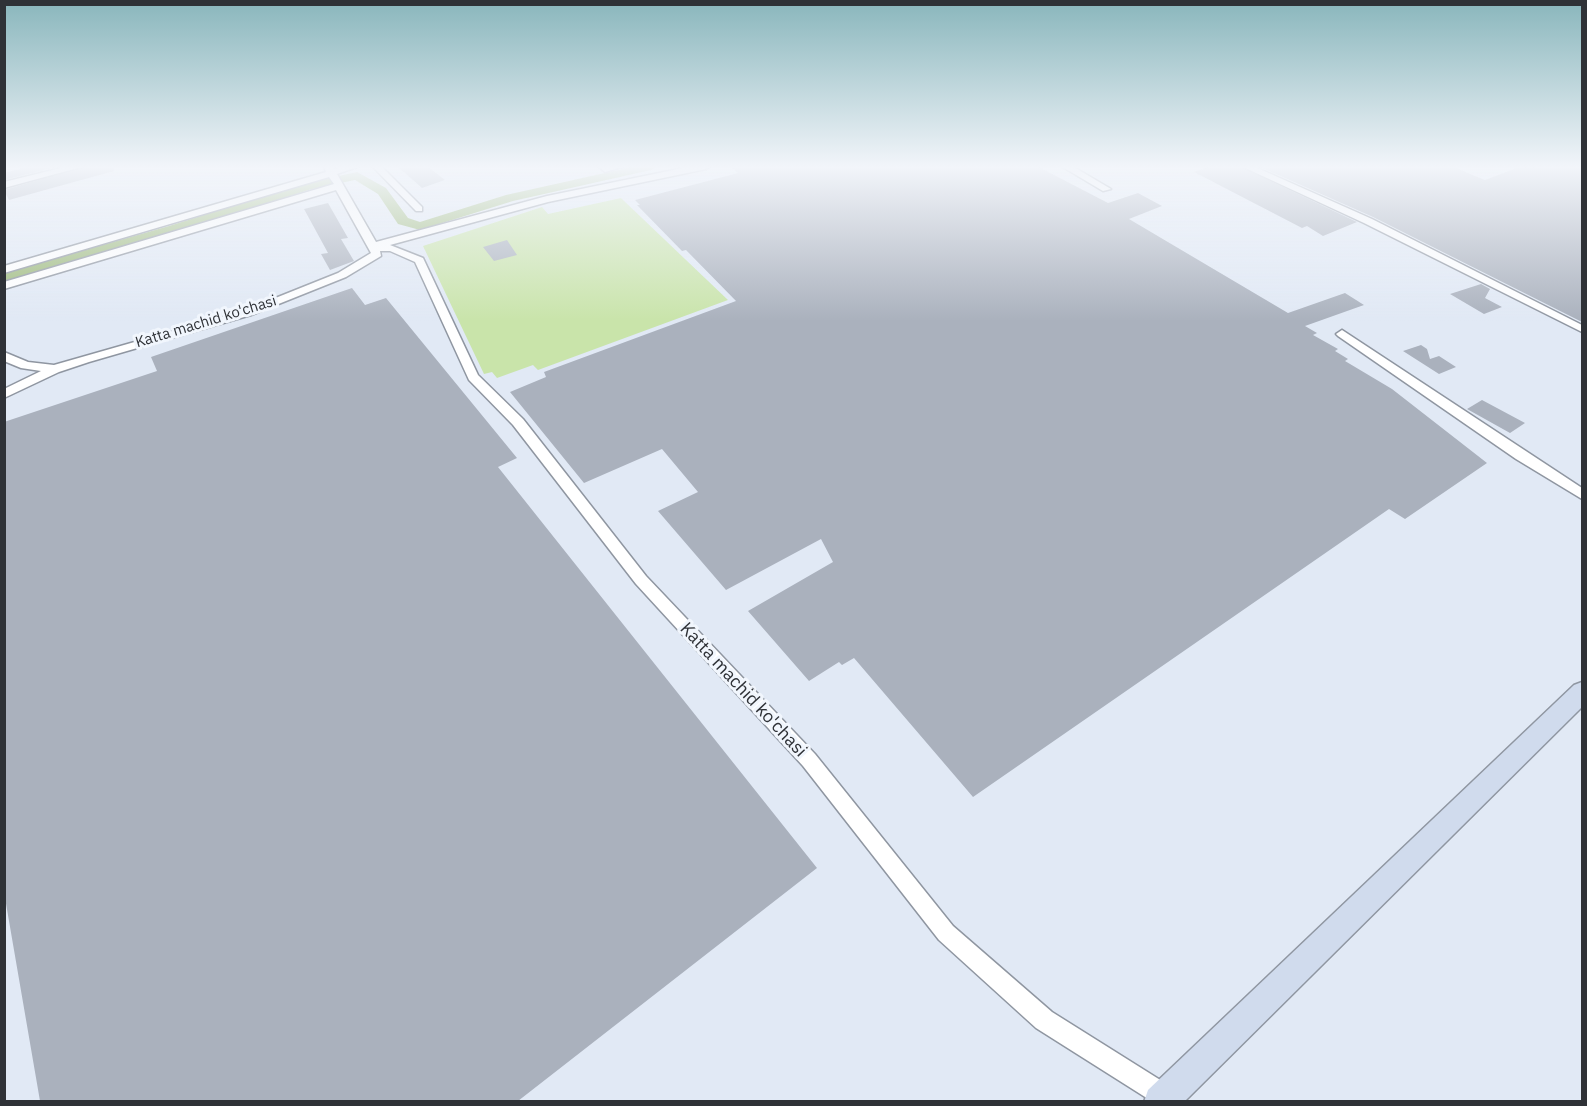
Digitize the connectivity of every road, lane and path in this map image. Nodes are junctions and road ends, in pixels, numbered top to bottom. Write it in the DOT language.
graph roads {
  1 [pos="173,218"];
  2 [pos="232,218"];
  3 [pos="356,218"];
  4 [pos="478,218"];
  5 [pos="1358,218"];
  6 [pos="372,246"];
  7 [pos="4,270"];
  8 [pos="4,286"];
  9 [pos="1582,329"];
  10 [pos="1342,334"];
  11 [pos="4,356"];
  12 [pos="56,369"];
  13 [pos="4,394"];
  14 [pos="1582,494"];
  15 [pos="1582,692"];
  16 [pos="1162,1099"];
  1 -- 7 [label="street"];
  2 -- 8 [label="street"];
  3 -- 6 [label="street"];
  4 -- 6 [label="street"];
  5 -- 9 [label="street"];
  6 -- 12 [label="street, Katta machid ko'chasi"];
  6 -- 16 [label="street, Katta machid ko'chasi"];
  10 -- 14 [label="street"];
  11 -- 12 [label="street, Katta machid ko'chasi"];
  12 -- 13 [label="street, Katta machid ko'chasi"];
  15 -- 16 [label="street"];
}
